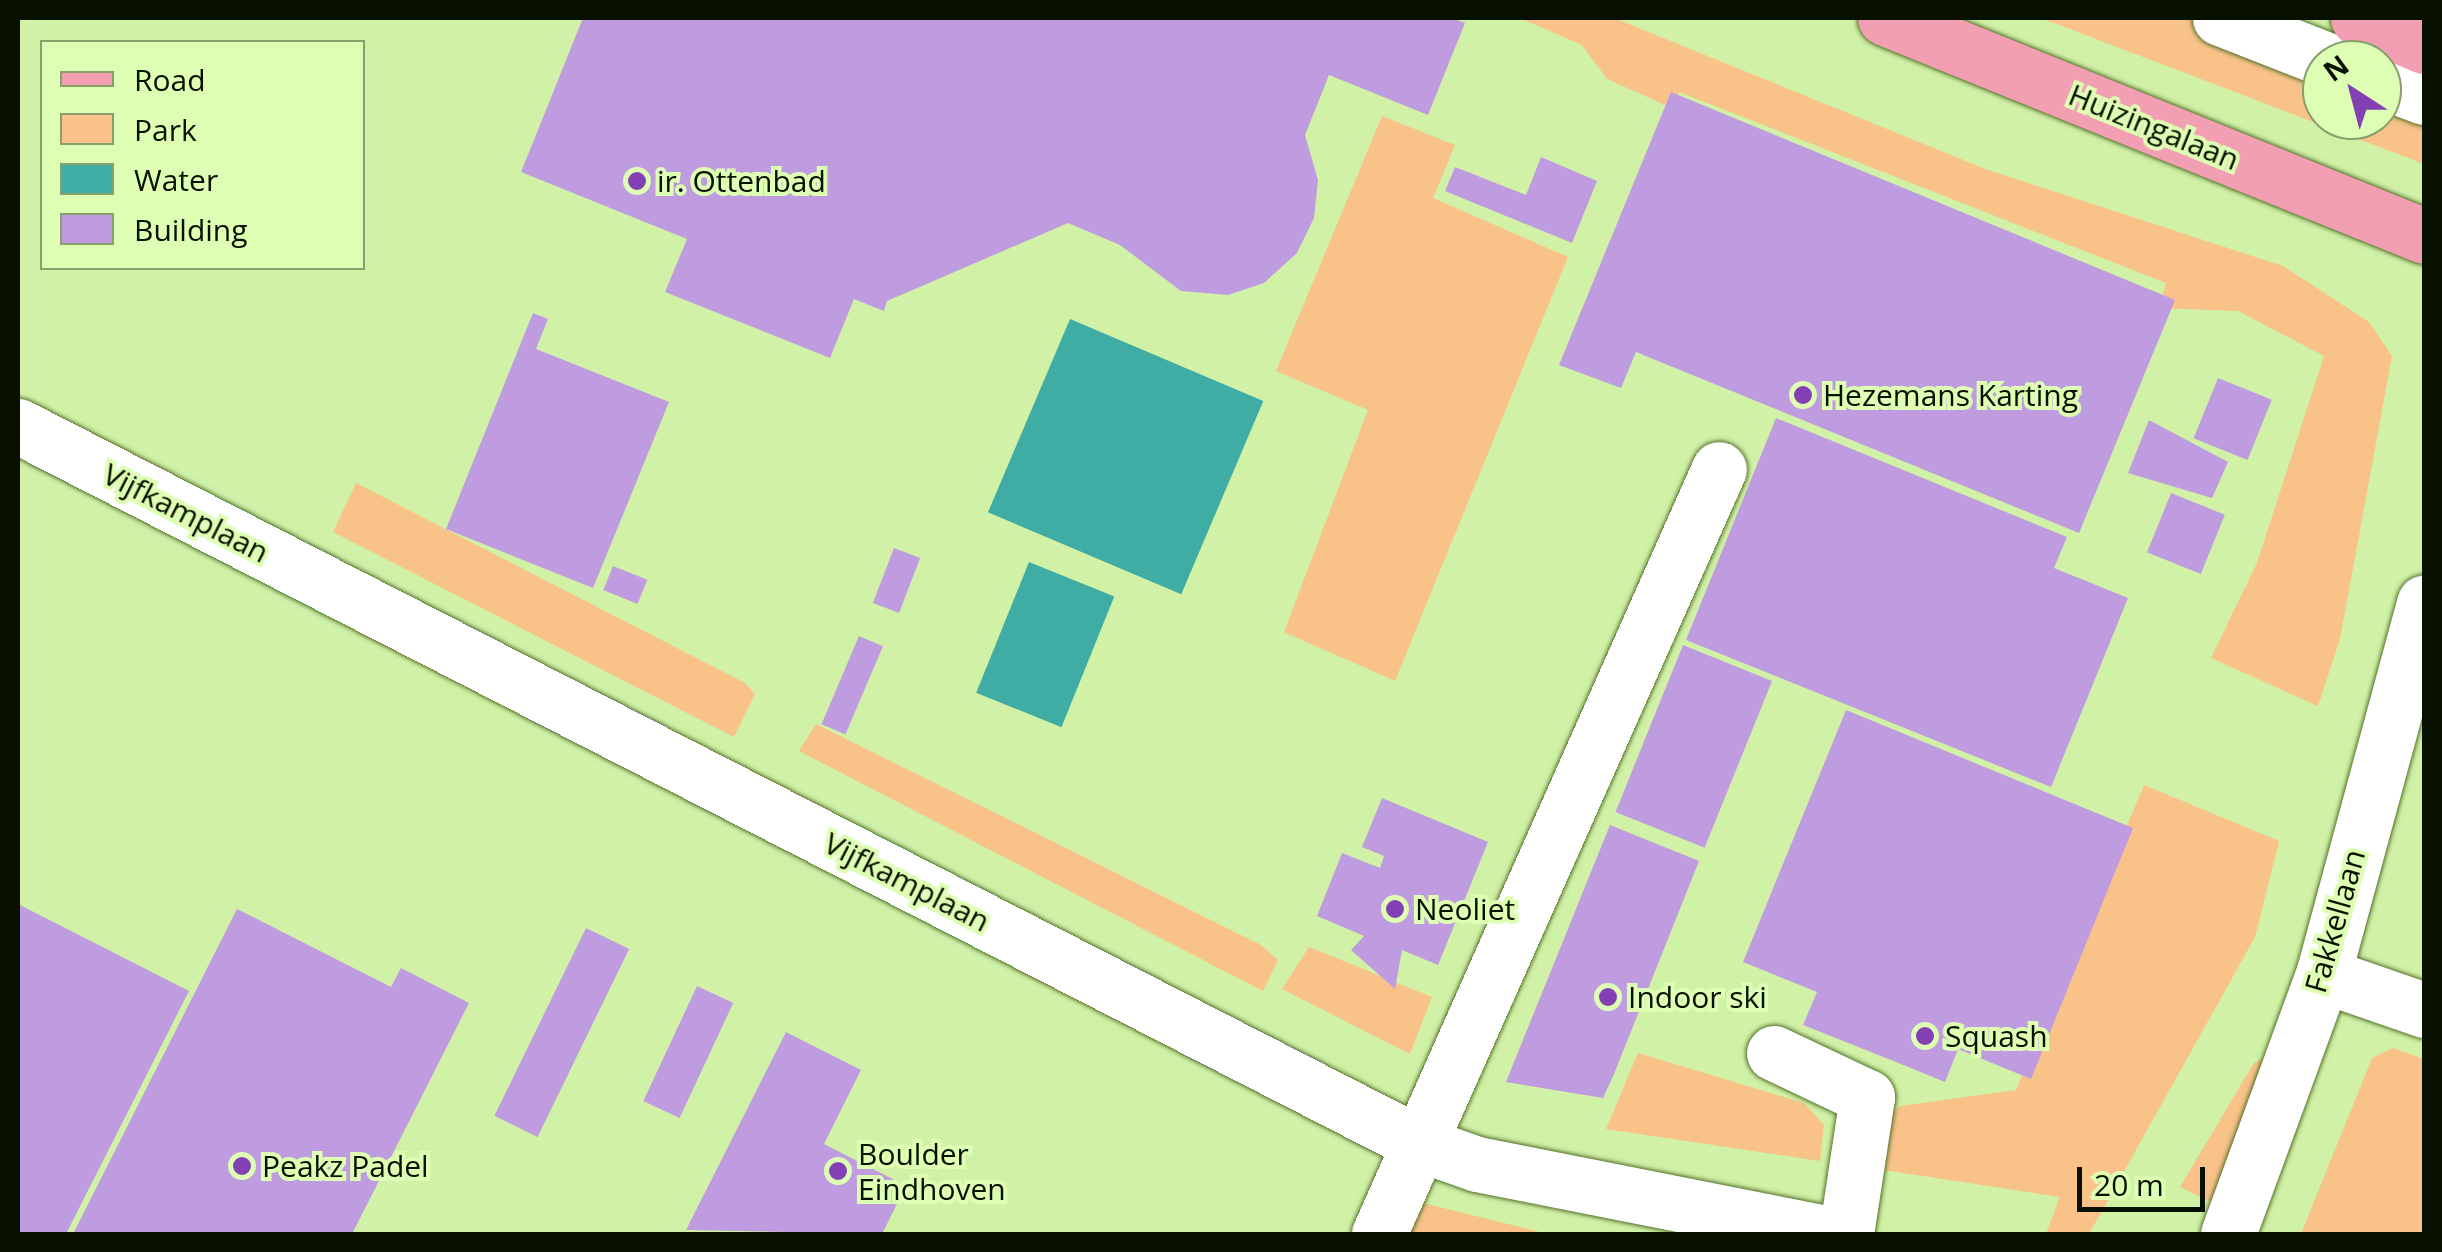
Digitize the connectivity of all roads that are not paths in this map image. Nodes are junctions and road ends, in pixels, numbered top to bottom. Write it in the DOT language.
graph roads {
  1 [pos="1884,18"];
  2 [pos="2220,18"];
  3 [pos="2358,18"];
  4 [pos="2424,46"];
  5 [pos="2302,50"];
  6 [pos="2424,236"];
  7 [pos="18,426"];
  8 [pos="1719,469"];
  9 [pos="2424,602"];
  10 [pos="2323,974"];
  11 [pos="2424,1010"];
  12 [pos="1774,1053"];
  13 [pos="1420,1144"];
  14 [pos="1379,1234"];
  15 [pos="1832,1234"];
  16 [pos="1846,1234"];
  17 [pos="2228,1234"];
  1 -- 6 [label="main road, Huizingalaan"];
  2 -- 5 [label="street"];
  3 -- 4 [label="main road"];
  7 -- 13 [label="street, Vijfkamplaan"];
  8 -- 13 [label="street"];
  9 -- 10 [label="street, Fakkellaan"];
  10 -- 11 [label="street"];
  10 -- 17 [label="street, Fakkellaan"];
  12 -- 16 [label="street"];
  13 -- 14 [label="street"];
  13 -- 15 [label="street, Vijfkamplaan"];
}
